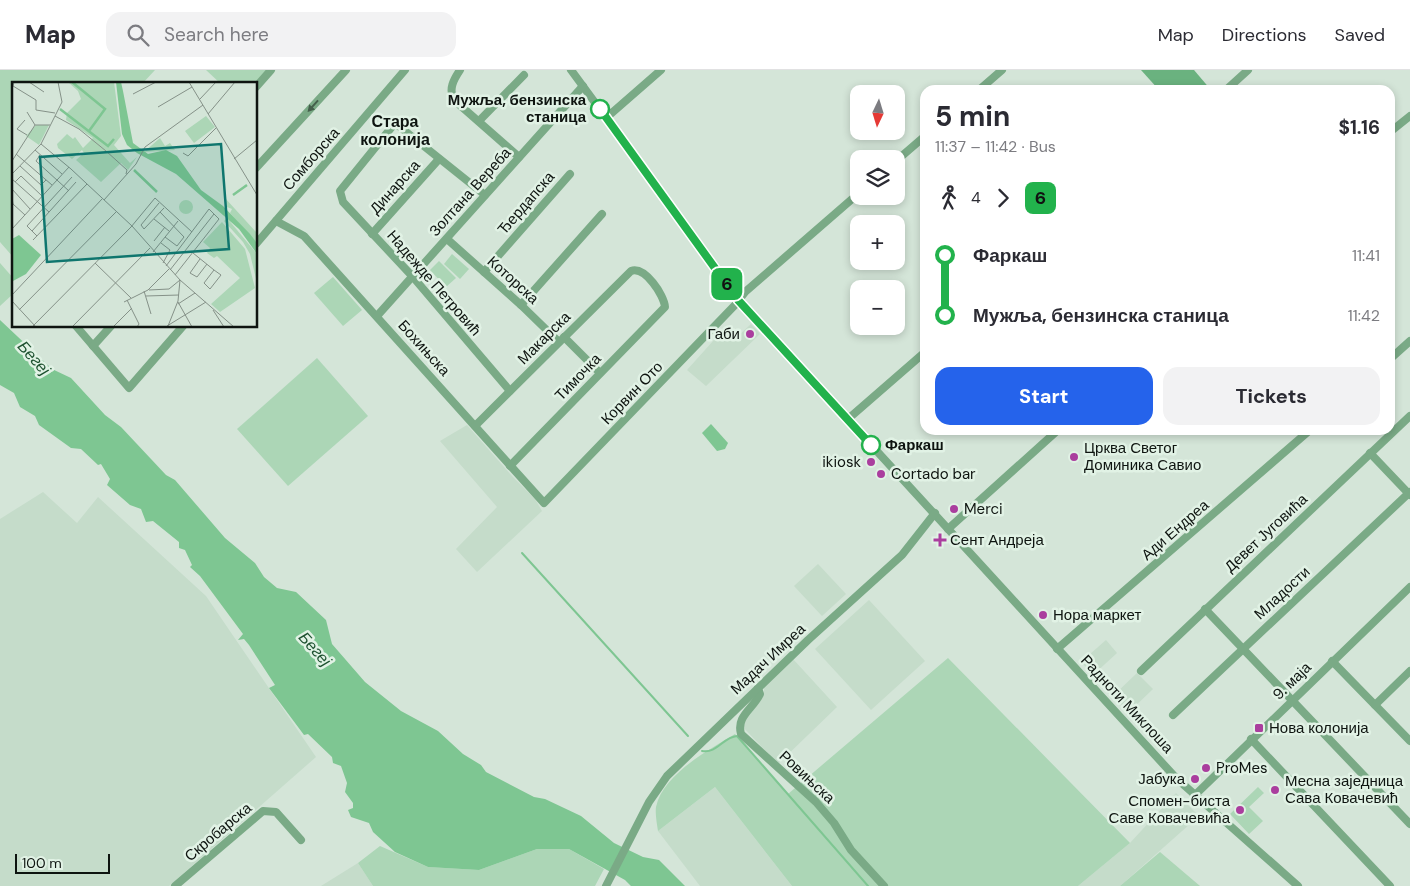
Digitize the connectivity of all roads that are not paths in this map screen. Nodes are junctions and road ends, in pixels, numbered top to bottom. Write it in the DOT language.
graph roads {
  1 [pos="271,70"];
  2 [pos="346,70"];
  3 [pos="405,70"];
  4 [pos="460,70"];
  5 [pos="572,70"];
  6 [pos="661,70"];
  7 [pos="1002,70"];
  8 [pos="1248,70"];
  9 [pos="524,75"];
  10 [pos="258,85"];
  11 [pos="985,85"];
  12 [pos="1232,85"];
  13 [pos="583,86"];
  14 [pos="1410,116"];
  15 [pos="606,118"];
  16 [pos="479,121"];
  17 [pos="1395,128"];
  18 [pos="920,140"];
  19 [pos="905,153"];
  20 [pos="519,157"];
  21 [pos="439,159"];
  22 [pos="258,166"];
  23 [pos="570,174"];
  24 [pos="485,195"];
  25 [pos="850,202"];
  26 [pos="602,214"];
  27 [pos="276,221"];
  28 [pos="372,234"];
  29 [pos="447,239"];
  30 [pos="258,242"];
  31 [pos="634,270"];
  32 [pos="484,272"];
  33 [pos="413,277"];
  34 [pos="738,300"];
  35 [pos="521,305"];
  36 [pos="377,316"];
  37 [pos="78,328"];
  38 [pos="110,328"];
  39 [pos="181,328"];
  40 [pos="562,340"];
  41 [pos="1410,341"];
  42 [pos="93,346"];
  43 [pos="1395,354"];
  44 [pos="920,356"];
  45 [pos="600,373"];
  46 [pos="510,391"];
  47 [pos="1410,416"];
  48 [pos="848,420"];
  49 [pos="475,426"];
  50 [pos="1395,430"];
  51 [pos="1052,435"];
  52 [pos="1304,435"];
  53 [pos="1389,435"];
  54 [pos="1370,453"];
  55 [pos="510,466"];
  56 [pos="1409,493"];
  57 [pos="544,503"];
  58 [pos="935,513"];
  59 [pos="948,528"];
  60 [pos="1410,587"];
  61 [pos="1205,609"];
  62 [pos="1057,649"];
  63 [pos="1243,649"];
  64 [pos="1332,661"];
  65 [pos="1141,671"];
  66 [pos="1410,671"];
  67 [pos="758,688"];
  68 [pos="1292,700"];
  69 [pos="1375,705"];
  70 [pos="1173,715"];
  71 [pos="1251,739"];
  72 [pos="1410,741"];
  73 [pos="1194,796"];
  74 [pos="1410,824"];
  75 [pos="301,840"];
  76 [pos="607,884"];
  77 [pos="175,886"];
  78 [pos="884,886"];
  79 [pos="1298,886"];
  80 [pos="1390,886"];
  1 -- 10 [label="street"];
  2 -- 22 [label="street, one-way"];
  3 -- 27 [label="street, Сомборска"];
  4 -- 16 [label="street"];
  5 -- 13 [label="street, Радноти Миклоша"];
  6 -- 15 [label="street"];
  7 -- 11 [label="street"];
  8 -- 12 [label="street"];
  9 -- 16 [label="street"];
  13 -- 15 [label="street, Радноти Миклоша"];
  13 -- 20 [label="street, Золтана Вереба"];
  14 -- 17 [label="street"];
  15 -- 34 [label="street, Радноти Миклоша"];
  16 -- 20 [label="street"];
  18 -- 19 [label="street"];
  20 -- 24 [label="street, Золтана Вереба"];
  21 -- 24 [label="street"];
  21 -- 28 [label="street, Динарска"];
  21 -- 28 [label="street, Надежде Петровић"];
  23 -- 32 [label="street, Ђердапска"];
  24 -- 29 [label="street, Золтана Вереба"];
  25 -- 34 [label="street, Корвин Ото"];
  26 -- 35 [label="street"];
  27 -- 30 [label="street, Сомборска"];
  27 -- 36 [label="street, Бохињска"];
  28 -- 33 [label="street, Надежде Петровић"];
  29 -- 32 [label="street, Которска"];
  29 -- 33 [label="street, Золтана Вереба"];
  31 -- 40 [label="street, Макарска"];
  31 -- 45 [label="street, Тимочка"];
  32 -- 35 [label="street, Которска"];
  33 -- 36 [label="street, Золтана Вереба"];
  33 -- 46 [label="street, Надежде Петровић"];
  34 -- 48 [label="street, Радноти Миклоша"];
  34 -- 57 [label="street, Корвин Ото"];
  35 -- 40 [label="street, Которска"];
  36 -- 49 [label="street, Бохињска"];
  37 -- 42 [label="street"];
  38 -- 42 [label="street"];
  39 -- 42 [label="street"];
  40 -- 45 [label="street, Которска"];
  40 -- 46 [label="street, Макарска"];
  41 -- 43 [label="street"];
  44 -- 48 [label="street"];
  45 -- 55 [label="street, Тимочка"];
  46 -- 49 [label="street, Макарска"];
  47 -- 50 [label="street, Девет Југовића"];
  48 -- 58 [label="street, Радноти Миклоша"];
  49 -- 55 [label="street, Бохињска"];
  51 -- 59 [label="street"];
  52 -- 62 [label="street, Ади Ендреа"];
  53 -- 54 [label="street, Девет Југовића"];
  54 -- 56 [label="street"];
  54 -- 61 [label="street, Девет Југовића"];
  55 -- 57 [label="street, Бохињска"];
  56 -- 63 [label="street, Младости"];
  58 -- 59 [label="street, Радноти Миклоша"];
  58 -- 67 [label="street, Мадач Имреа"];
  59 -- 62 [label="street, Радноти Миклоша"];
  60 -- 64 [label="street, 9. маја"];
  61 -- 63 [label="street"];
  61 -- 65 [label="street, Девет Југовића"];
  62 -- 73 [label="street, Радноти Миклоша"];
  63 -- 68 [label="street"];
  63 -- 70 [label="street, Младости"];
  64 -- 68 [label="street, 9. маја"];
  64 -- 69 [label="street"];
  66 -- 69 [label="street"];
  67 -- 76 [label="street, Мадач Имреа"];
  67 -- 78 [label="street, Ровињска"];
  68 -- 71 [label="street, 9. маја"];
  68 -- 74 [label="street"];
  69 -- 72 [label="street"];
  71 -- 73 [label="street, 9. маја"];
  71 -- 80 [label="street"];
  73 -- 79 [label="street, Радноти Миклоша"];
  75 -- 77 [label="street, Скробарска"];
}
